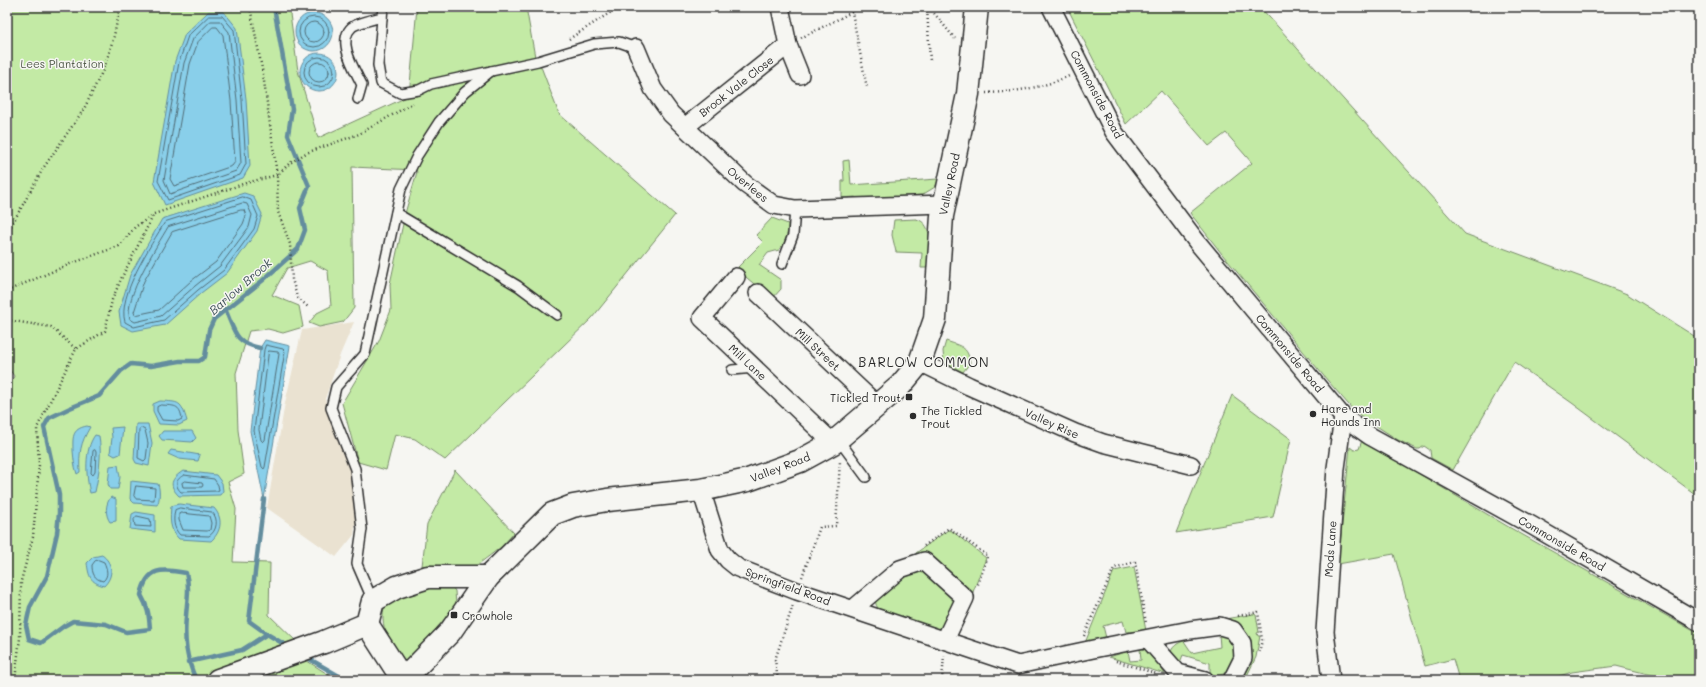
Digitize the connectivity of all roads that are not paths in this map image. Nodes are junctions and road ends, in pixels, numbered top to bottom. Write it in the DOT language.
graph roads {
  1 [pos="383,7"];
  2 [pos="780,7"];
  3 [pos="977,7"];
  4 [pos="1050,7"];
  5 [pos="382,17"];
  6 [pos="788,45"];
  7 [pos="636,48"];
  8 [pos="491,71"];
  9 [pos="800,75"];
  10 [pos="358,100"];
  11 [pos="685,127"];
  12 [pos="944,204"];
  13 [pos="795,209"];
  14 [pos="396,213"];
  15 [pos="782,264"];
  16 [pos="736,277"];
  17 [pos="758,293"];
  18 [pos="557,315"];
  19 [pos="920,362"];
  20 [pos="755,368"];
  21 [pos="732,370"];
  22 [pos="878,406"];
  23 [pos="1343,417"];
  24 [pos="836,441"];
  25 [pos="1191,465"];
  26 [pos="866,477"];
  27 [pos="702,490"];
  28 [pos="488,577"];
  29 [pos="374,601"];
  30 [pos="853,609"];
  31 [pos="1699,622"];
  32 [pos="367,624"];
  33 [pos="1148,638"];
  34 [pos="945,640"];
  35 [pos="218,680"];
  36 [pos="403,680"];
  37 [pos="1205,680"];
  38 [pos="1232,680"];
  39 [pos="1331,680"];
  1 -- 5 [label="lane"];
  2 -- 6 [label="street"];
  3 -- 12 [label="main road, Valley Road"];
  4 -- 23 [label="street, Commonside Road"];
  5 -- 8 [label="lane"];
  5 -- 10 [label="lane"];
  6 -- 9 [label="street"];
  6 -- 11 [label="street, Brook Vale Close"];
  7 -- 8 [label="lane"];
  7 -- 11 [label="street, Overlees"];
  8 -- 14 [label="lane"];
  11 -- 13 [label="street, Overlees"];
  12 -- 13 [label="street, Overlees"];
  12 -- 19 [label="main road, Valley Road"];
  13 -- 15 [label="lane"];
  14 -- 18 [label="lane"];
  14 -- 29 [label="lane"];
  16 -- 20 [label="street, Mill Lane"];
  17 -- 22 [label="street, Mill Street"];
  19 -- 22 [label="main road, Valley Road"];
  19 -- 25 [label="street, Valley Rise"];
  20 -- 21 [label="lane"];
  20 -- 24 [label="street, Mill Lane"];
  22 -- 24 [label="main road, Valley Road"];
  23 -- 31 [label="street, Commonside Road"];
  23 -- 39 [label="street, Mods Lane"];
  24 -- 26 [label="lane"];
  24 -- 27 [label="main road, Valley Road"];
  27 -- 28 [label="main road, Valley Road"];
  27 -- 30 [label="street, Springfield Road"];
  28 -- 29 [label="main road"];
  28 -- 36 [label="main road, Valley Road"];
  29 -- 32 [label="main road"];
  30 -- 34 [label="street, Springfield Road"];
  30 -- 34 [label="street"];
  32 -- 35 [label="main road"];
  32 -- 36 [label="main road"];
  33 -- 34 [label="street, Springfield Road"];
  33 -- 37 [label="street"];
  33 -- 38 [label="street, Springfield Road"];
}
